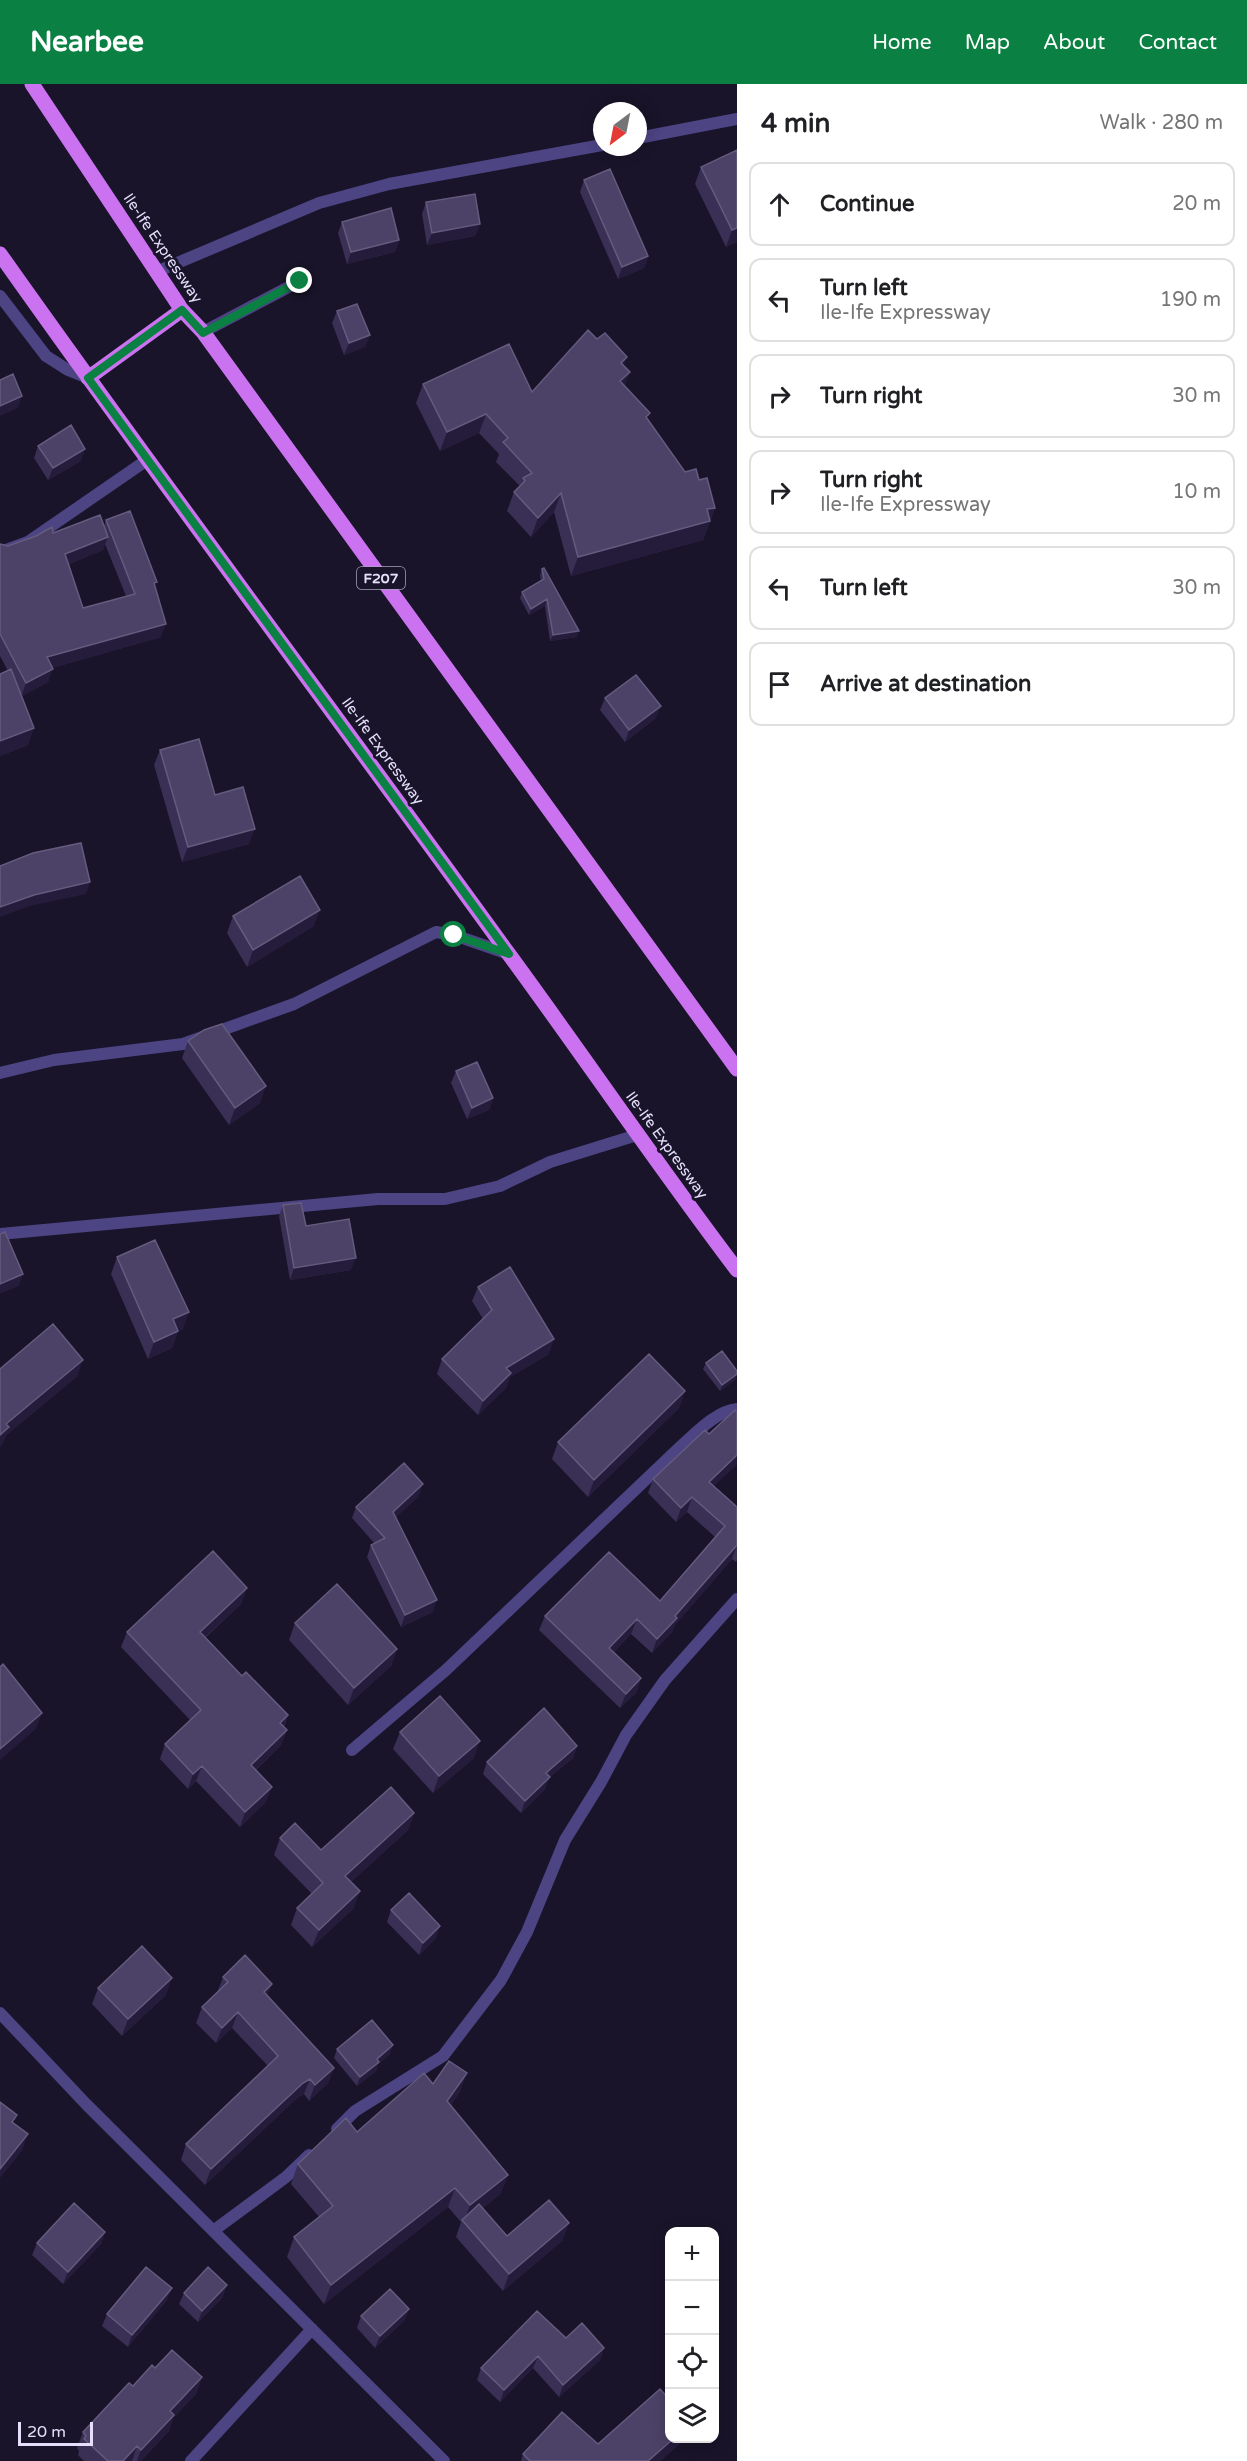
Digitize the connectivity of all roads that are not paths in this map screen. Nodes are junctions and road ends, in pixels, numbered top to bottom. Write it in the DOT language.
graph roads {
  1 [pos="32,84"];
  2 [pos="737,119"];
  3 [pos="647,136"];
  4 [pos="593,147"];
  5 [pos="0,254"];
  6 [pos="156,272"];
  7 [pos="300,281"];
  8 [pos="0,296"];
  9 [pos="182,310"];
  10 [pos="203,333"];
  11 [pos="88,378"];
  12 [pos="147,460"];
  13 [pos="0,552"];
  14 [pos="509,954"];
  15 [pos="737,1069"];
  16 [pos="0,1073"];
  17 [pos="637,1135"];
  18 [pos="0,1234"];
  19 [pos="737,1270"];
  20 [pos="737,1409"];
  21 [pos="737,1599"];
  22 [pos="352,1750"];
  23 [pos="0,2013"];
  24 [pos="213,2231"];
  25 [pos="312,2329"];
  26 [pos="191,2461"];
  27 [pos="444,2461"];
  1 -- 6 [label="main road, Ile-Ife Expressway / F207"];
  2 -- 3 [label="street"];
  4 -- 6 [label="street"];
  5 -- 11 [label="main road, Ile-Ife Expressway"];
  6 -- 9 [label="main road, Ile-Ife Expressway / F207"];
  7 -- 10 [label="street"];
  8 -- 11 [label="street"];
  9 -- 10 [label="main road, Ile-Ife Expressway / F207"];
  9 -- 11 [label="main road"];
  10 -- 15 [label="main road, Ile-Ife Expressway / F207"];
  11 -- 12 [label="main road, Ile-Ife Expressway"];
  12 -- 13 [label="street"];
  12 -- 14 [label="main road, Ile-Ife Expressway"];
  14 -- 16 [label="street"];
  14 -- 17 [label="main road, Ile-Ife Expressway"];
  17 -- 18 [label="street"];
  17 -- 19 [label="main road, Ile-Ife Expressway"];
  20 -- 22 [label="street"];
  21 -- 24 [label="street"];
  23 -- 24 [label="street"];
  24 -- 25 [label="street"];
  25 -- 26 [label="street"];
  25 -- 27 [label="street"];
}
